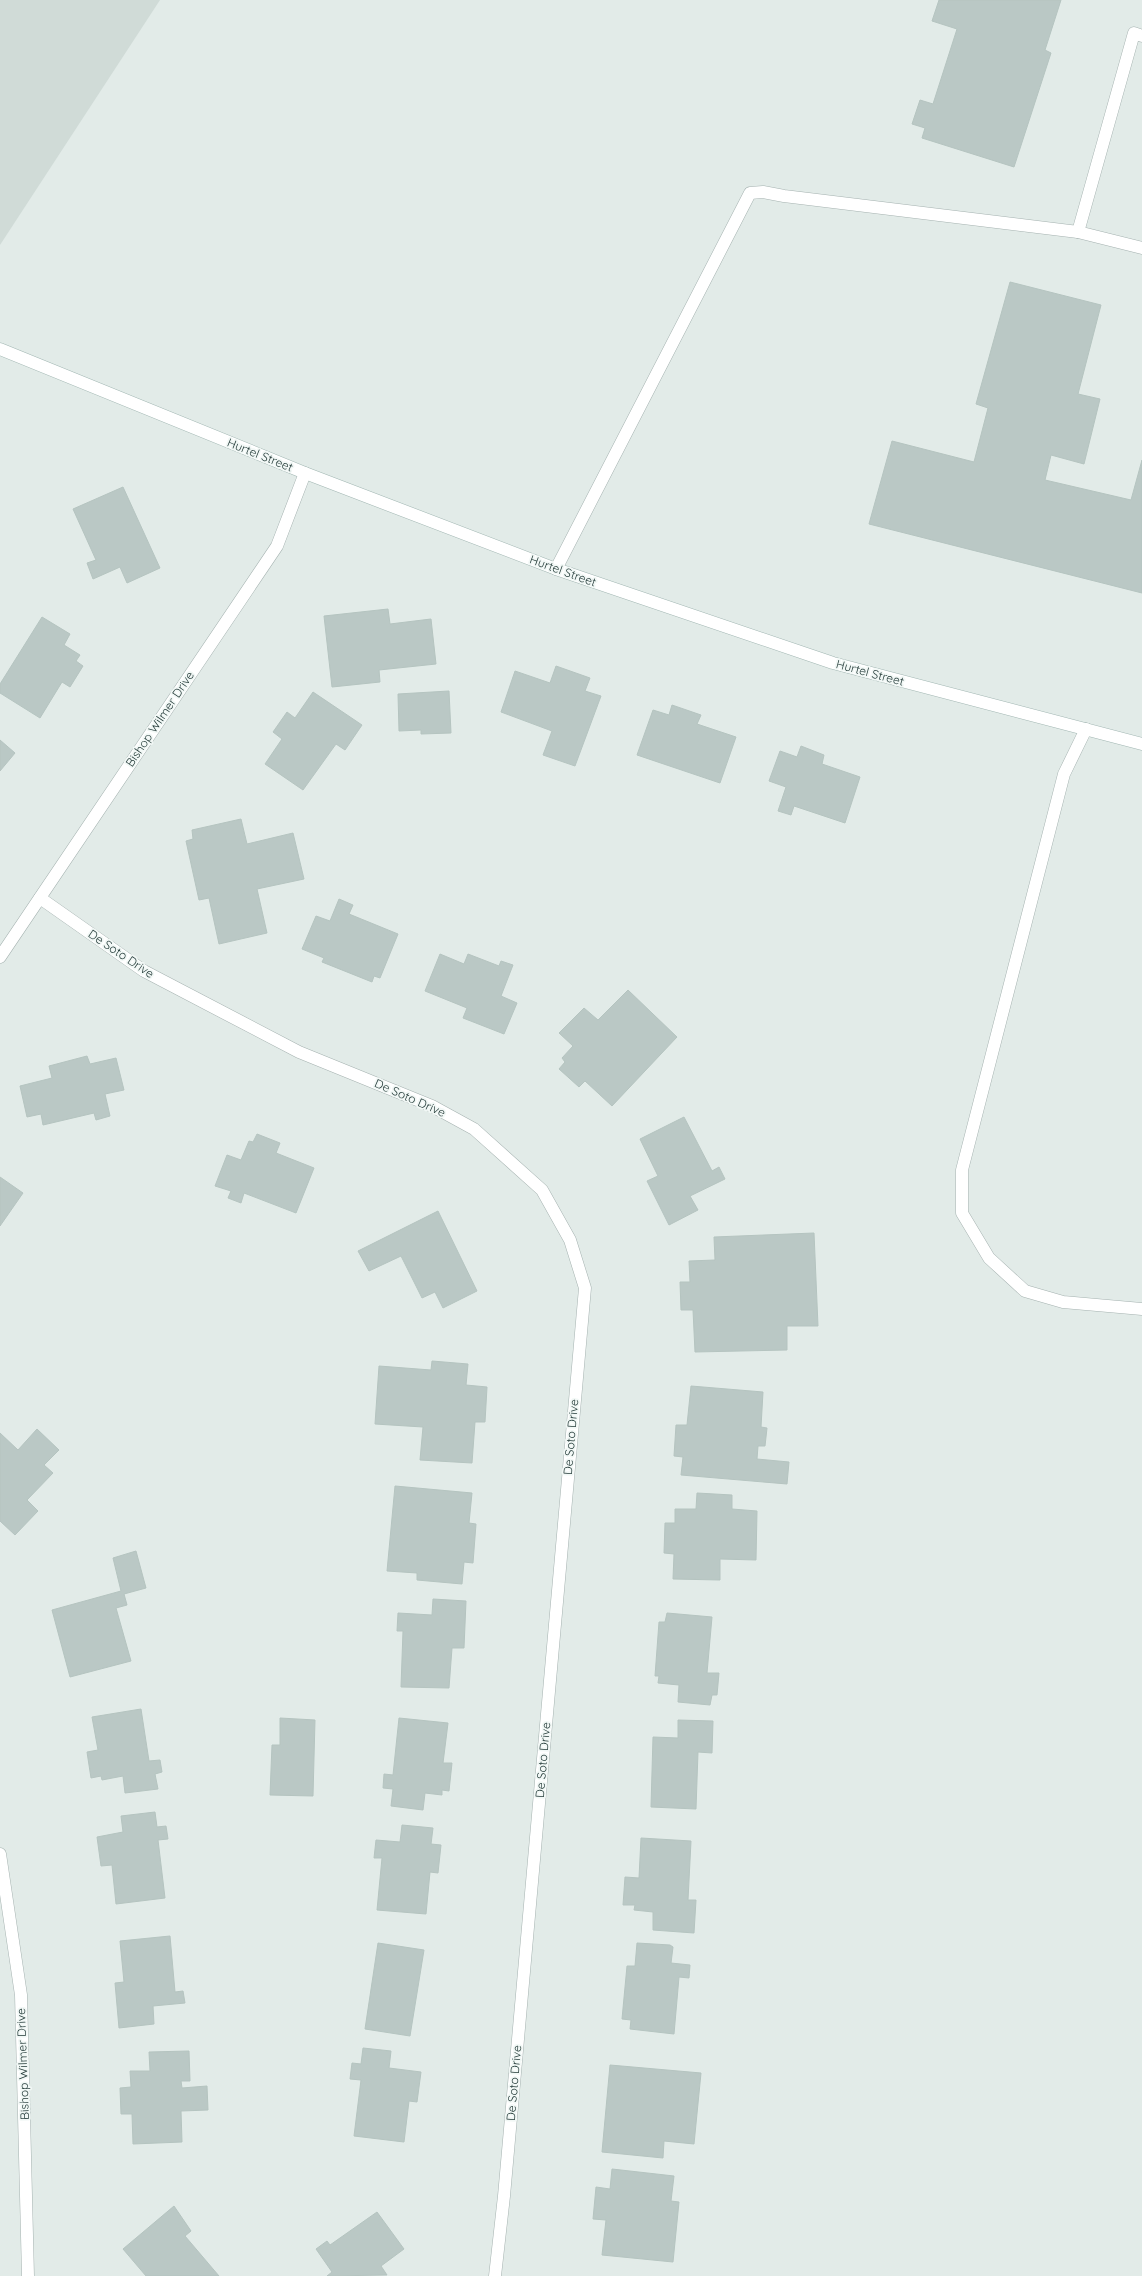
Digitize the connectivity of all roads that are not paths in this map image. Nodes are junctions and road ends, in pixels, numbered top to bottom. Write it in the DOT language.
graph roads {
  1 [pos="1142,36"];
  2 [pos="1078,232"];
  3 [pos="1142,248"];
  4 [pos="0,350"];
  5 [pos="306,473"];
  6 [pos="556,569"];
  7 [pos="1086,729"];
  8 [pos="1142,744"];
  9 [pos="40,898"];
  10 [pos="0,957"];
  11 [pos="1142,1309"];
  12 [pos="0,1854"];
  13 [pos="28,2276"];
  14 [pos="495,2276"];
  1 -- 2 [label="street"];
  2 -- 3 [label="street"];
  2 -- 6 [label="street"];
  4 -- 5 [label="street, Hurtel Street"];
  5 -- 6 [label="street, Hurtel Street"];
  5 -- 9 [label="street, Bishop Wilmer Drive"];
  6 -- 7 [label="street, Hurtel Street"];
  7 -- 8 [label="street, Hurtel Street"];
  7 -- 11 [label="street"];
  9 -- 10 [label="street, Bishop Wilmer Drive"];
  9 -- 14 [label="street, De Soto Drive"];
  12 -- 13 [label="street, Bishop Wilmer Drive"];
}
